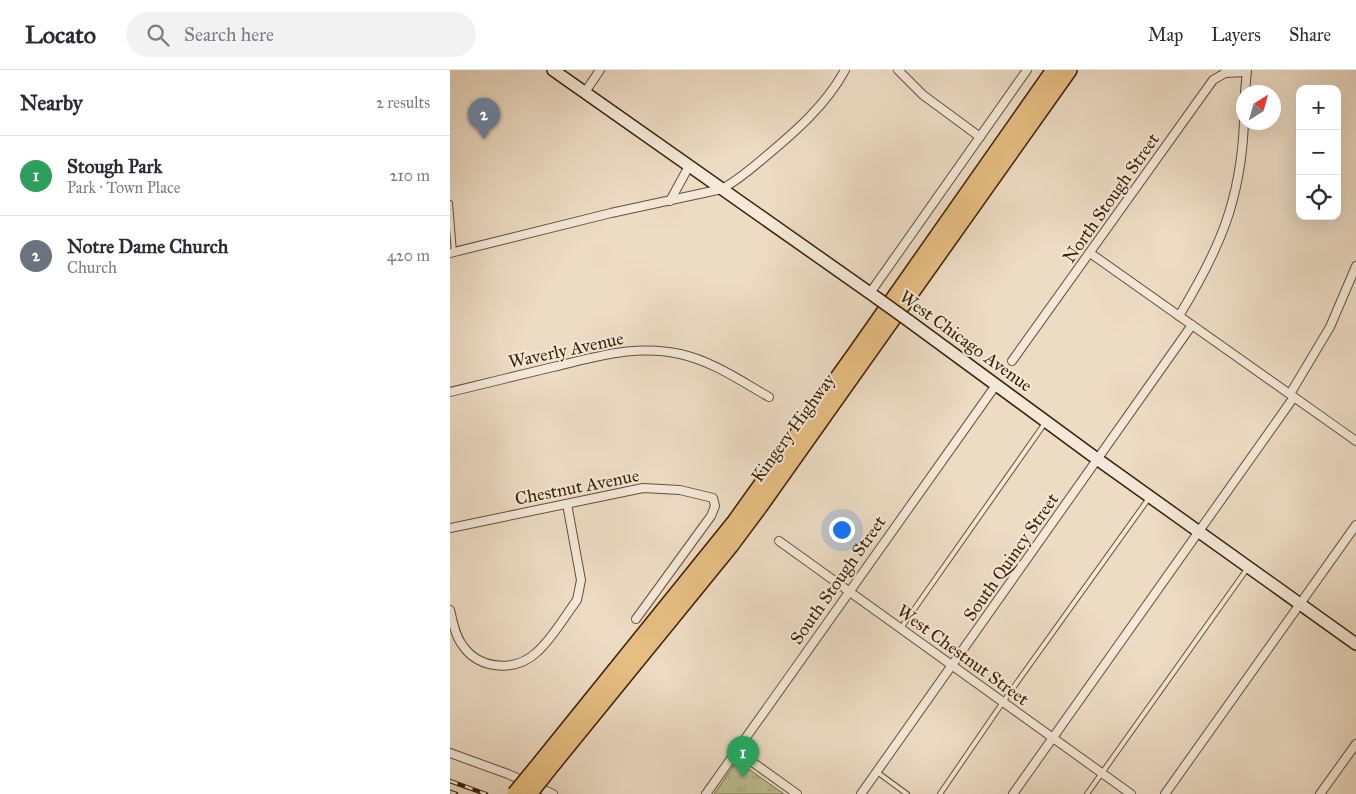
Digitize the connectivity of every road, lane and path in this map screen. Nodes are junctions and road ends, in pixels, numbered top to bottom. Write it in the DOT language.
graph roads {
  1 [pos="554,70"];
  2 [pos="600,70"];
  3 [pos="844,70"];
  4 [pos="898,70"];
  5 [pos="1027,70"];
  6 [pos="1054,70"];
  7 [pos="1069,70"];
  8 [pos="1246,71"];
  9 [pos="1245,85"];
  10 [pos="584,92"];
  11 [pos="1243,130"];
  12 [pos="980,137"];
  13 [pos="689,166"];
  14 [pos="722,189"];
  15 [pos="670,201"];
  16 [pos="450,203"];
  17 [pos="1090,253"];
  18 [pos="451,255"];
  19 [pos="1356,266"];
  20 [pos="874,295"];
  21 [pos="1179,316"];
  22 [pos="1192,325"];
  23 [pos="1012,361"];
  24 [pos="996,384"];
  25 [pos="450,392"];
  26 [pos="1292,396"];
  27 [pos="769,397"];
  28 [pos="1047,421"];
  29 [pos="1356,441"];
  30 [pos="1097,459"];
  31 [pos="1150,497"];
  32 [pos="567,504"];
  33 [pos="1356,525"];
  34 [pos="450,528"];
  35 [pos="1199,532"];
  36 [pos="778,541"];
  37 [pos="1248,567"];
  38 [pos="848,591"];
  39 [pos="1300,604"];
  40 [pos="450,610"];
  41 [pos="636,619"];
  42 [pos="901,629"];
  43 [pos="1356,644"];
  44 [pos="952,666"];
  45 [pos="1003,702"];
  46 [pos="1052,738"];
  47 [pos="1356,744"];
  48 [pos="737,750"];
  49 [pos="450,753"];
  50 [pos="547,763"];
  51 [pos="877,772"];
  52 [pos="1102,774"];
  53 [pos="515,794"];
  54 [pos="529,794"];
  55 [pos="553,794"];
  56 [pos="706,794"];
  57 [pos="797,794"];
  58 [pos="861,794"];
  59 [pos="907,794"];
  60 [pos="940,794"];
  61 [pos="1013,794"];
  62 [pos="1087,794"];
  63 [pos="1131,794"];
  64 [pos="1165,794"];
  65 [pos="1320,794"];
  1 -- 10 [label="main road, West Chicago Avenue"];
  2 -- 10 [label="street"];
  3 -- 14 [label="street"];
  4 -- 12 [label="street"];
  5 -- 12 [label="street"];
  6 -- 50 [label="highway, Kingery Highway"];
  7 -- 50 [label="highway, Kingery Highway"];
  8 -- 9 [label="street"];
  8 -- 17 [label="street, North Stough Street"];
  10 -- 13 [label="main road, West Chicago Avenue"];
  11 -- 21 [label="street"];
  12 -- 20 [label="street"];
  13 -- 14 [label="main road, West Chicago Avenue"];
  13 -- 15 [label="street"];
  14 -- 15 [label="street"];
  14 -- 20 [label="main road, West Chicago Avenue"];
  15 -- 18 [label="street"];
  16 -- 18 [label="lane"];
  17 -- 21 [label="street"];
  17 -- 23 [label="street, North Stough Street"];
  19 -- 26 [label="street"];
  20 -- 24 [label="main road, West Chicago Avenue, bridge"];
  21 -- 22 [label="street"];
  22 -- 26 [label="street"];
  22 -- 30 [label="street, South Quincy Street"];
  24 -- 28 [label="main road, West Chicago Avenue"];
  24 -- 38 [label="street, South Stough Street"];
  25 -- 27 [label="street, Waverly Avenue"];
  26 -- 29 [label="street"];
  26 -- 35 [label="street"];
  28 -- 30 [label="main road, West Chicago Avenue"];
  28 -- 42 [label="lane"];
  30 -- 31 [label="main road, West Chicago Avenue"];
  30 -- 44 [label="street, South Quincy Street"];
  31 -- 35 [label="main road, West Chicago Avenue"];
  31 -- 45 [label="lane"];
  32 -- 34 [label="street, Chestnut Avenue"];
  32 -- 40 [label="street"];
  32 -- 41 [label="street, Chestnut Avenue"];
  33 -- 39 [label="street"];
  35 -- 37 [label="main road, West Chicago Avenue"];
  35 -- 46 [label="street"];
  36 -- 38 [label="street, West Chestnut Street"];
  37 -- 39 [label="main road, West Chicago Avenue"];
  37 -- 52 [label="lane"];
  38 -- 42 [label="street, West Chestnut Street"];
  38 -- 48 [label="street, South Stough Street"];
  39 -- 43 [label="main road, West Chicago Avenue"];
  39 -- 64 [label="street"];
  42 -- 44 [label="street, West Chestnut Street"];
  44 -- 45 [label="street, West Chestnut Street"];
  44 -- 51 [label="street, South Quincy Street"];
  45 -- 46 [label="street, West Chestnut Street"];
  45 -- 60 [label="lane"];
  46 -- 52 [label="street, West Chestnut Street"];
  46 -- 61 [label="street"];
  47 -- 65 [label="street"];
  48 -- 56 [label="street, South Stough Street"];
  48 -- 57 [label="street"];
  49 -- 55 [label="street"];
  50 -- 53 [label="highway, Kingery Highway, bridge"];
  50 -- 54 [label="highway, Kingery Highway, bridge"];
  51 -- 58 [label="street, South Quincy Street"];
  51 -- 59 [label="lane"];
  52 -- 62 [label="lane"];
  52 -- 63 [label="street, West Chestnut Street"];
}
